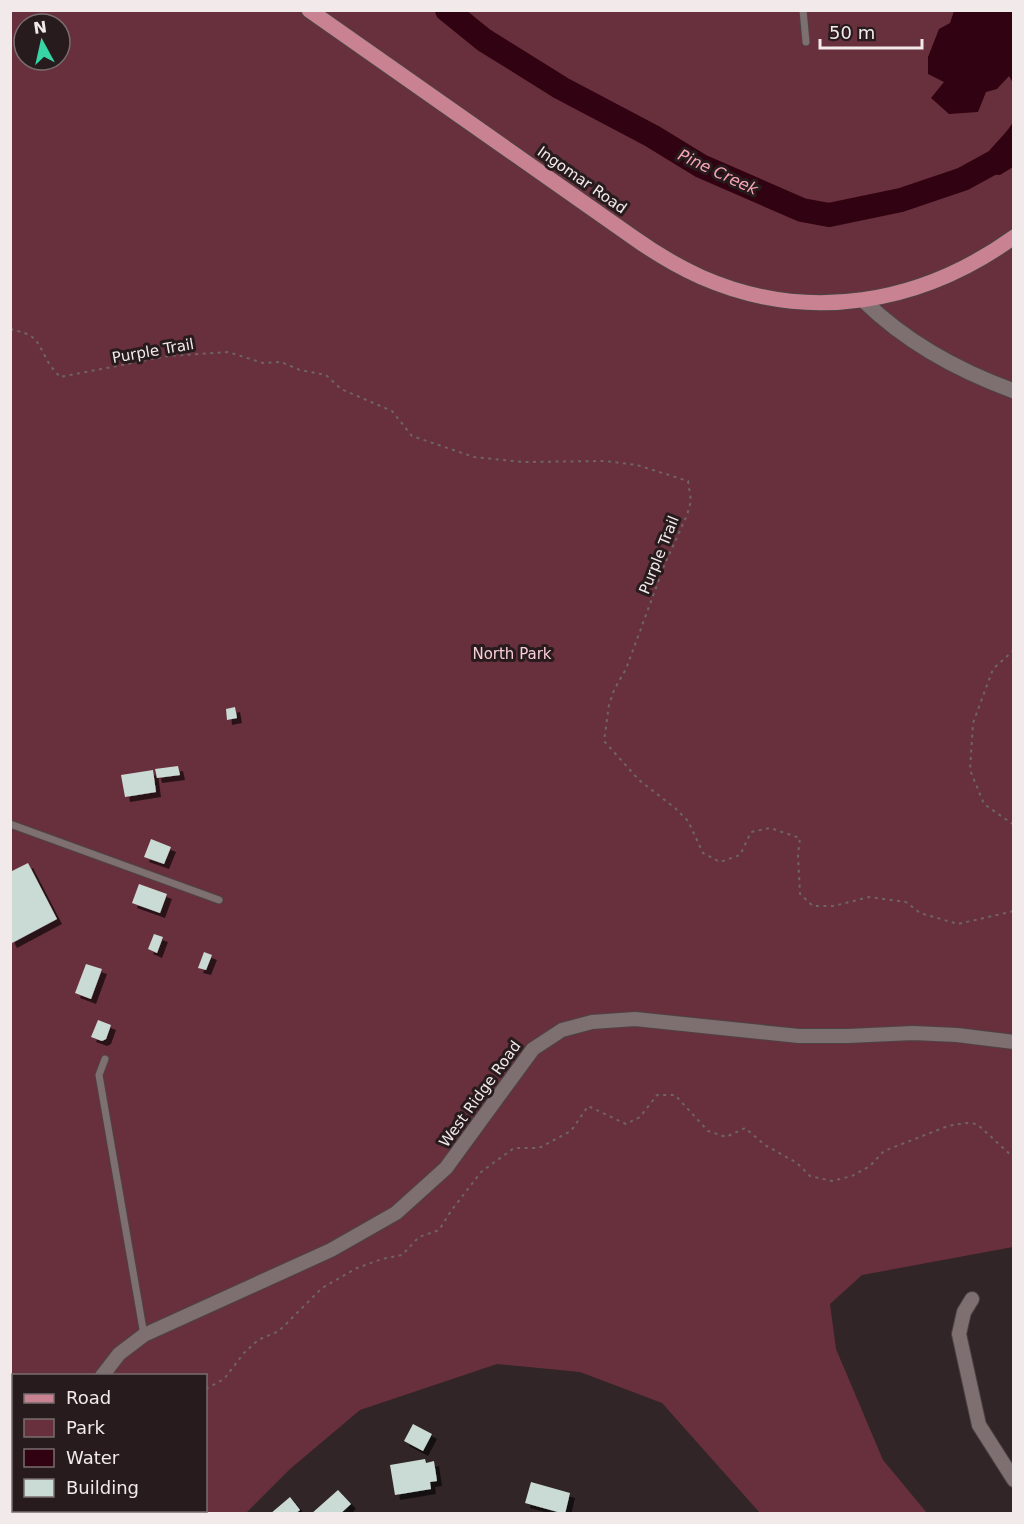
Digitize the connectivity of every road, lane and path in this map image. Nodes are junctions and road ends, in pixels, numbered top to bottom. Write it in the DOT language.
graph roads {
  1 [pos="309,10"];
  2 [pos="803,10"];
  3 [pos="806,42"];
  4 [pos="1014,237"];
  5 [pos="864,301"];
  6 [pos="10,329"];
  7 [pos="1014,391"];
  8 [pos="1014,650"];
  9 [pos="10,824"];
  10 [pos="1014,825"];
  11 [pos="219,900"];
  12 [pos="1014,911"];
  13 [pos="1014,1042"];
  14 [pos="105,1059"];
  15 [pos="1014,1158"];
  16 [pos="972,1299"];
  17 [pos="144,1335"];
  18 [pos="103,1374"];
  19 [pos="207,1388"];
  20 [pos="1014,1479"];
  1 -- 5 [label="main road, Ingomar Road"];
  2 -- 3 [label="lane"];
  4 -- 5 [label="main road, Ingomar Road"];
  5 -- 7 [label="street"];
  6 -- 12 [label="path, Purple Trail"];
  8 -- 10 [label="path"];
  9 -- 11 [label="lane"];
  13 -- 17 [label="street, West Ridge Road"];
  14 -- 17 [label="lane"];
  15 -- 19 [label="path"];
  16 -- 20 [label="street"];
  17 -- 18 [label="street, West Ridge Road"];
}
